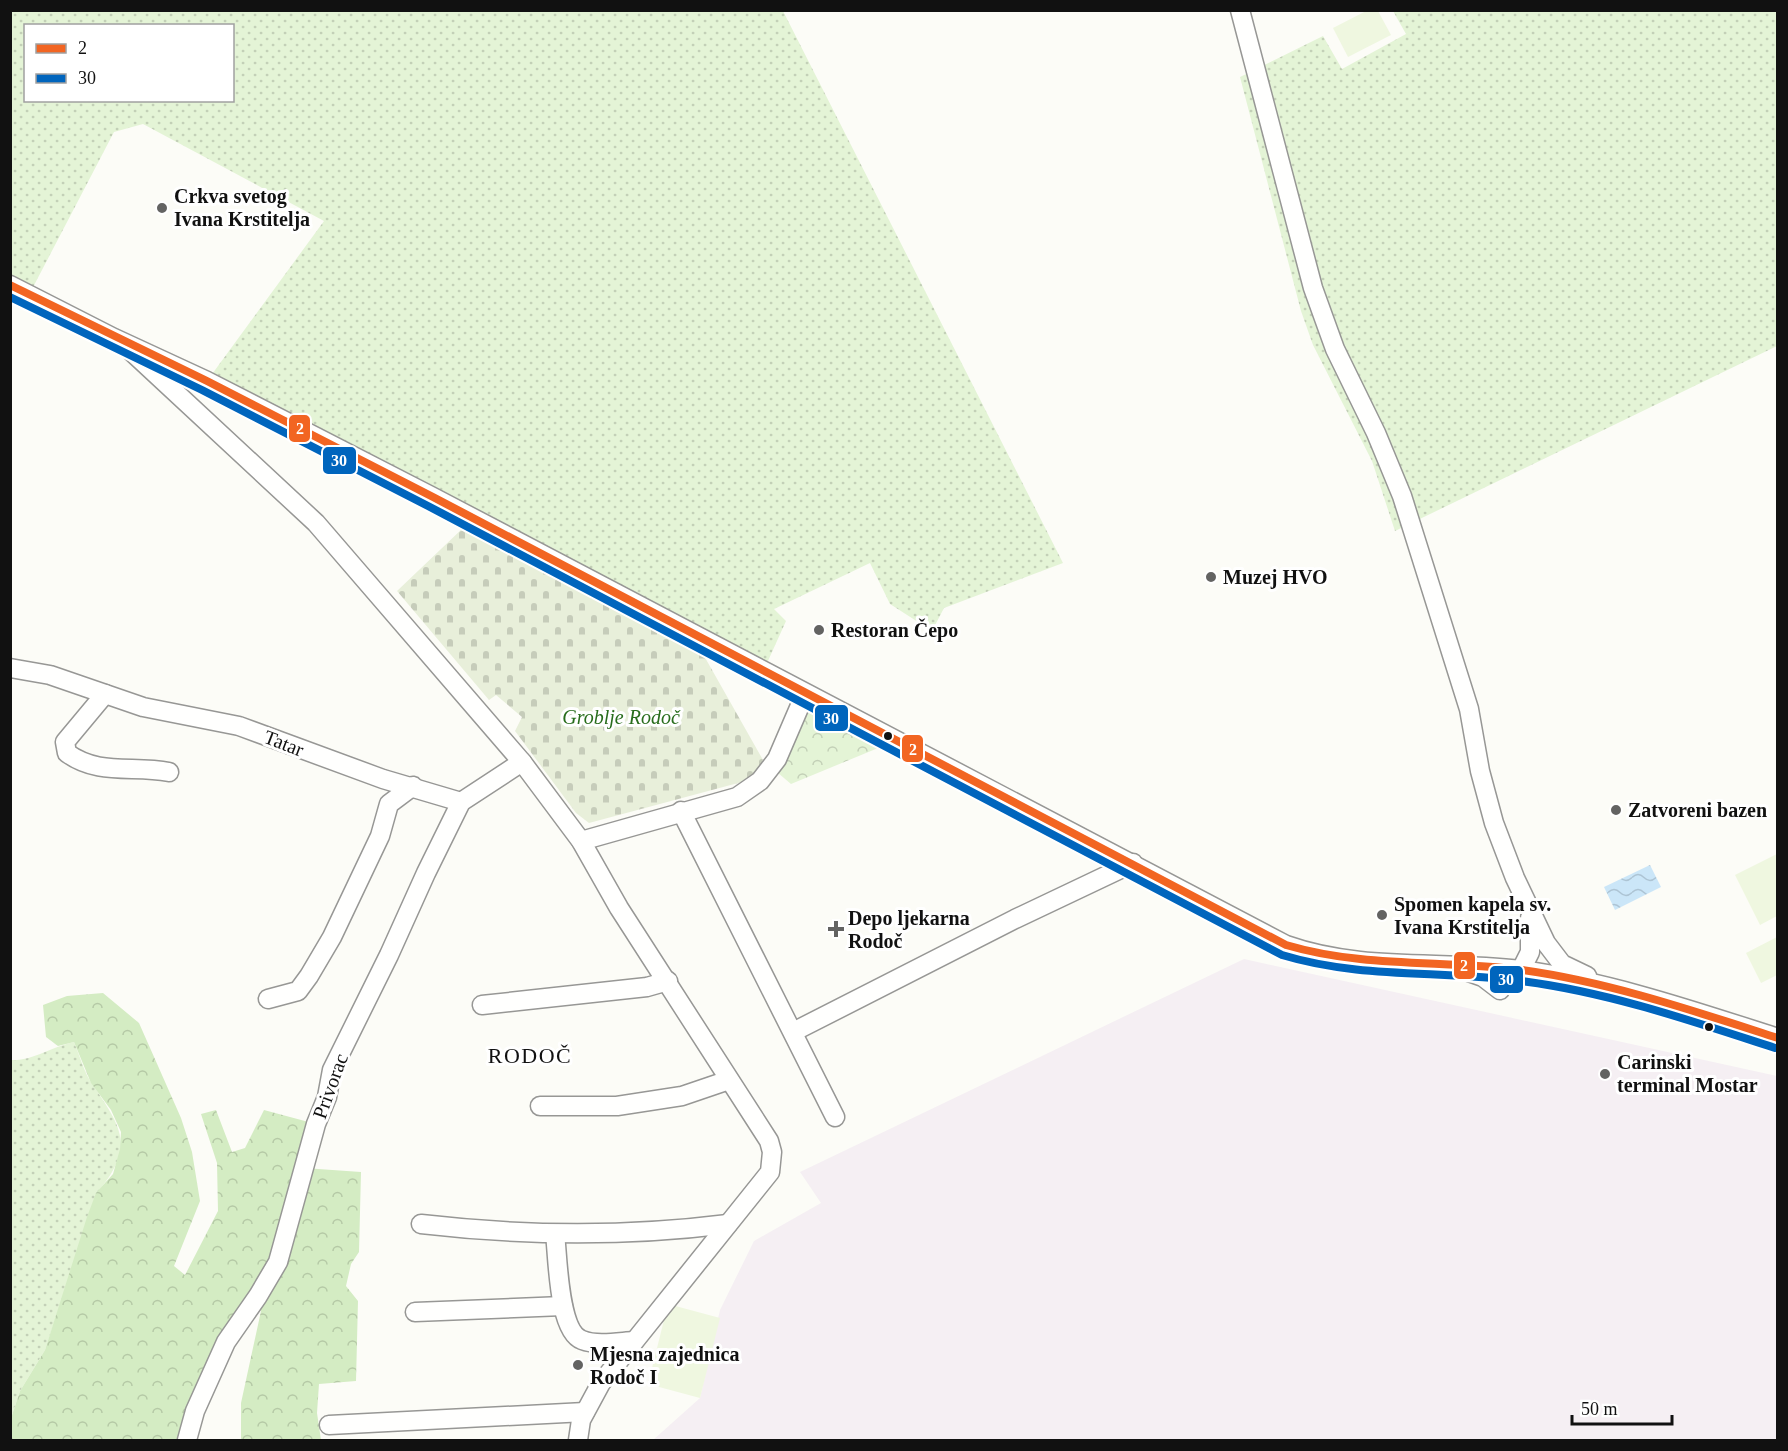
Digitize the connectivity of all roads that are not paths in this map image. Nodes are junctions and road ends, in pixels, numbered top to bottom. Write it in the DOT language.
graph roads {
  1 [pos="1240,10"];
  2 [pos="10,285"];
  3 [pos="121,341"];
  4 [pos="10,668"];
  5 [pos="105,694"];
  6 [pos="806,694"];
  7 [pos="522,762"];
  8 [pos="169,772"];
  9 [pos="412,786"];
  10 [pos="461,802"];
  11 [pos="681,811"];
  12 [pos="581,841"];
  13 [pos="1133,863"];
  14 [pos="1529,908"];
  15 [pos="1546,943"];
  16 [pos="1447,966"];
  17 [pos="1530,972"];
  18 [pos="668,981"];
  19 [pos="1500,990"];
  20 [pos="1627,992"];
  21 [pos="268,999"];
  22 [pos="482,1005"];
  23 [pos="793,1032"];
  24 [pos="1778,1038"];
  25 [pos="729,1080"];
  26 [pos="540,1106"];
  27 [pos="835,1117"];
  28 [pos="421,1224"];
  29 [pos="728,1224"];
  30 [pos="555,1234"];
  31 [pos="563,1306"];
  32 [pos="415,1312"];
  33 [pos="633,1341"];
  34 [pos="585,1412"];
  35 [pos="329,1425"];
  36 [pos="187,1440"];
  37 [pos="578,1440"];
  1 -- 14 [label="street"];
  2 -- 3 [label="street"];
  3 -- 6 [label="street"];
  3 -- 7 [label="street"];
  4 -- 5 [label="street, Tatar"];
  5 -- 8 [label="street"];
  5 -- 9 [label="street, Tatar"];
  6 -- 11 [label="street"];
  6 -- 13 [label="street"];
  7 -- 10 [label="street"];
  7 -- 12 [label="street"];
  9 -- 10 [label="street, Tatar"];
  9 -- 21 [label="street"];
  10 -- 36 [label="street, Privorac"];
  11 -- 12 [label="street"];
  11 -- 23 [label="street"];
  12 -- 18 [label="street"];
  13 -- 16 [label="street"];
  13 -- 23 [label="street"];
  14 -- 15 [label="street"];
  14 -- 17 [label="street"];
  15 -- 17 [label="street"];
  15 -- 20 [label="street"];
  16 -- 17 [label="street"];
  16 -- 19 [label="street"];
  17 -- 20 [label="street"];
  18 -- 22 [label="street"];
  18 -- 25 [label="street"];
  20 -- 24 [label="street"];
  23 -- 27 [label="street"];
  25 -- 26 [label="street"];
  25 -- 29 [label="street"];
  28 -- 30 [label="street"];
  29 -- 30 [label="street"];
  29 -- 33 [label="street"];
  30 -- 31 [label="street"];
  31 -- 32 [label="street"];
  31 -- 33 [label="street"];
  33 -- 34 [label="street"];
  34 -- 35 [label="street"];
  34 -- 37 [label="street"];
}
